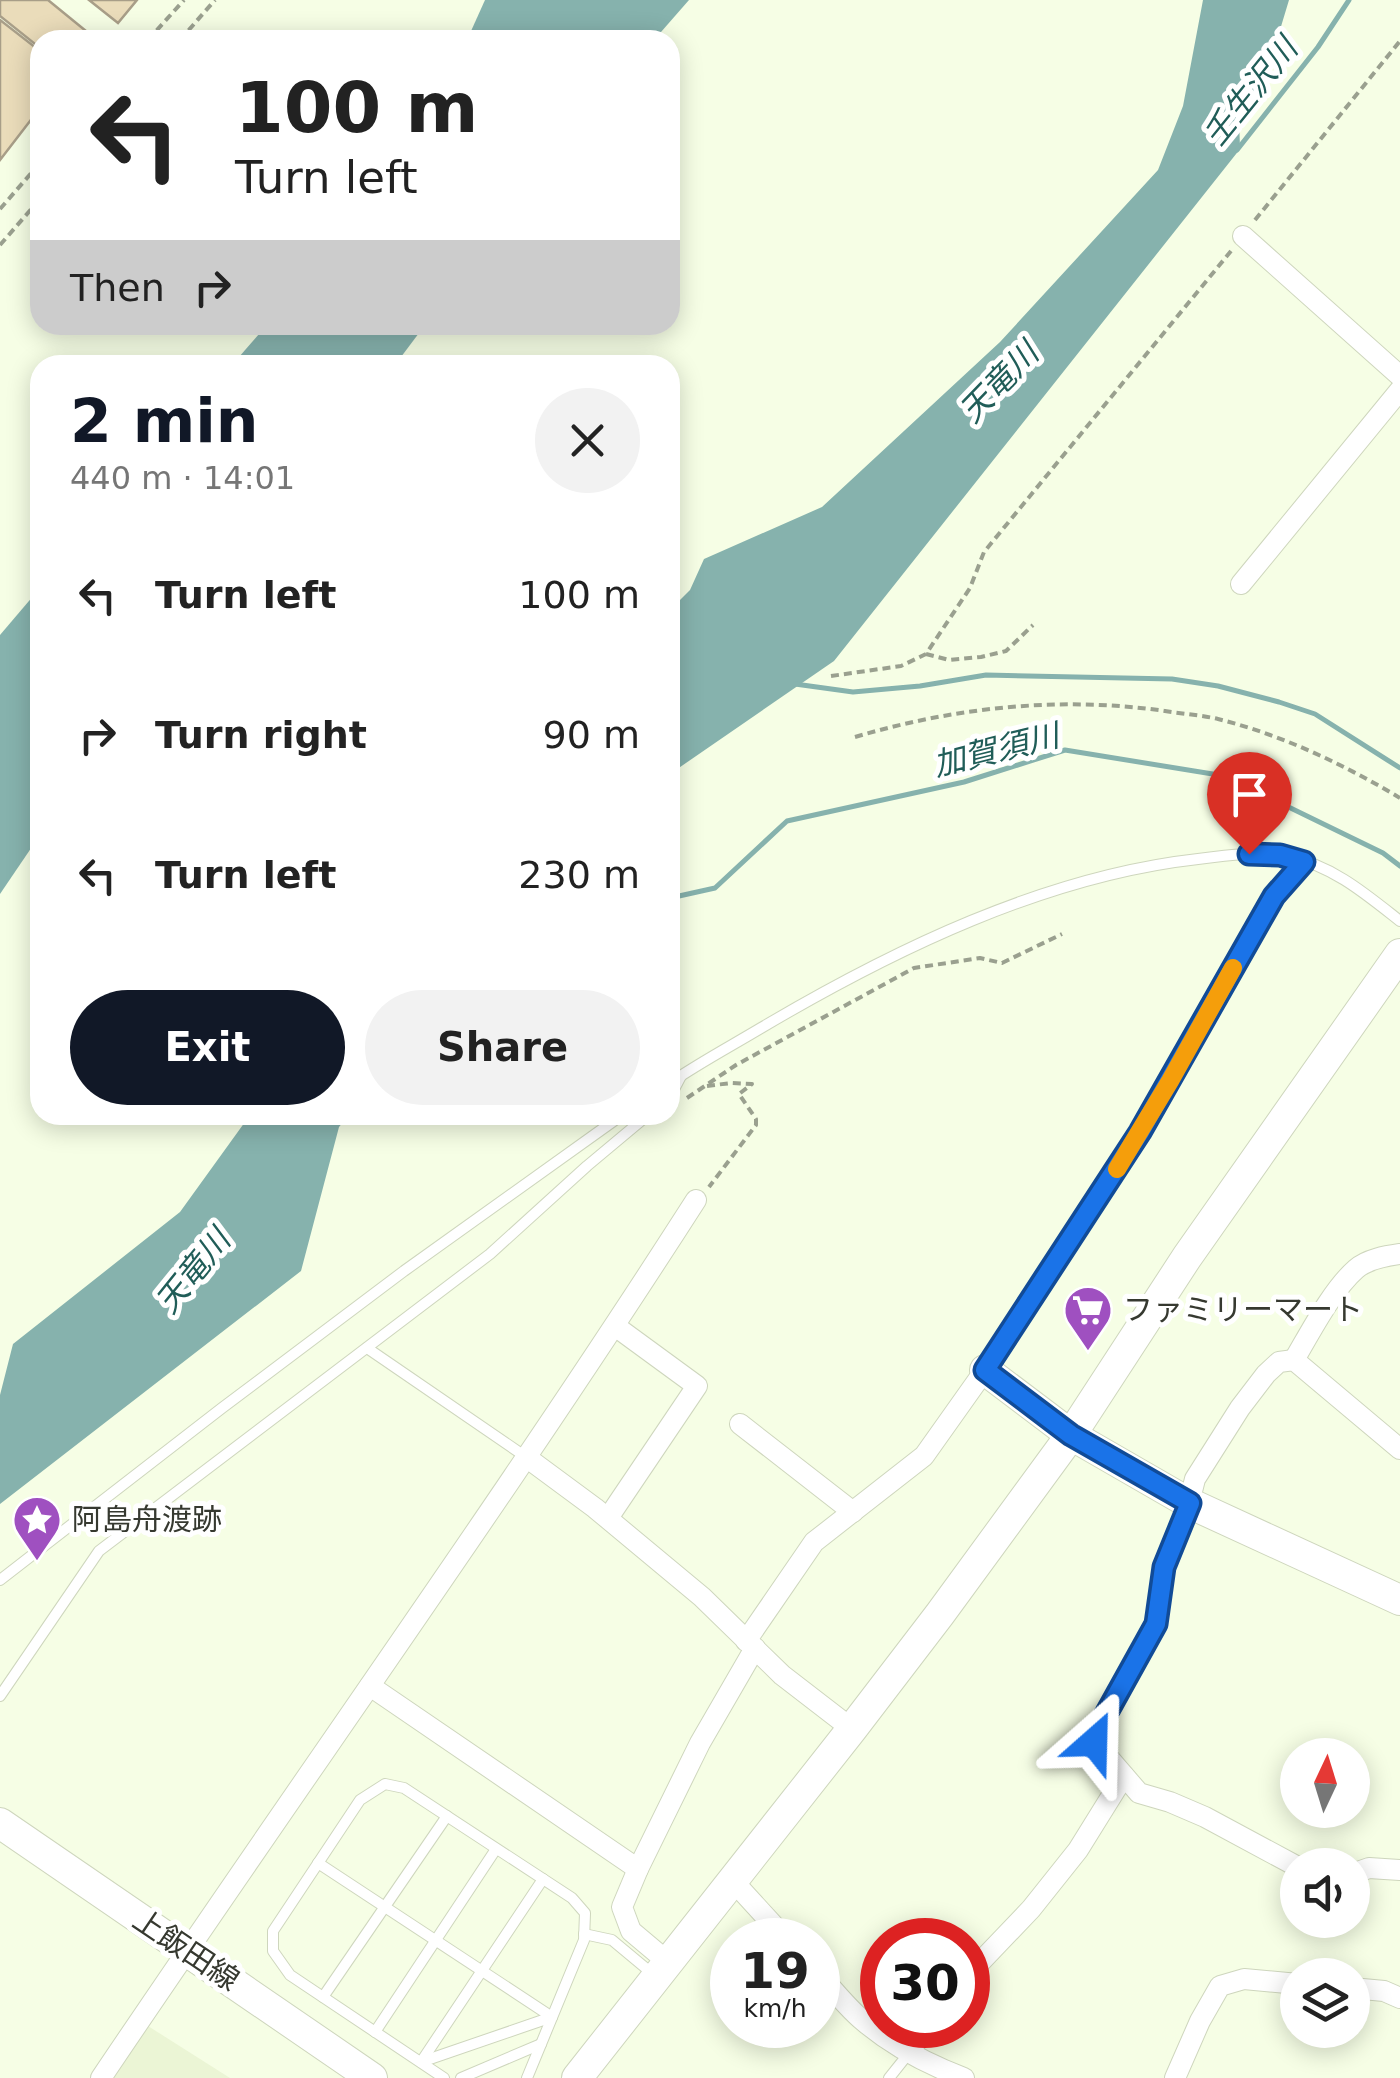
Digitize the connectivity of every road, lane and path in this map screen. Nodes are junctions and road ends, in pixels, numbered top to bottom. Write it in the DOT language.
graph roads {
  1 [pos="184,0"];
  2 [pos="214,0"];
  3 [pos="157,30"];
  4 [pos="188,30"];
  5 [pos="1400,41"];
  6 [pos="30,175"];
  7 [pos="0,209"];
  8 [pos="30,210"];
  9 [pos="1243,236"];
  10 [pos="0,245"];
  11 [pos="1400,376"];
  12 [pos="1400,390"];
  13 [pos="1241,584"];
  14 [pos="1033,625"];
  15 [pos="926,654"];
  16 [pos="831,676"];
  17 [pos="855,737"];
  18 [pos="1400,798"];
  19 [pos="1304,862"];
  20 [pos="1400,921"];
  21 [pos="1062,934"];
  22 [pos="1400,954"];
  23 [pos="681,1075"];
  24 [pos="702,1087"];
  25 [pos="686,1098"];
  26 [pos="608,1125"];
  27 [pos="636,1125"];
  28 [pos="696,1200"];
  29 [pos="1400,1254"];
  30 [pos="615,1326"];
  31 [pos="367,1348"];
  32 [pos="1294,1360"];
  33 [pos="985,1370"];
  34 [pos="740,1424"];
  35 [pos="1071,1435"];
  36 [pos="1400,1449"];
  37 [pos="526,1458"];
  38 [pos="1190,1503"];
  39 [pos="853,1512"];
  40 [pos="608,1518"];
  41 [pos="0,1580"];
  42 [pos="1400,1600"];
  43 [pos="751,1644"];
  44 [pos="370,1686"];
  45 [pos="0,1696"];
  46 [pos="852,1729"];
  47 [pos="1124,1776"];
  48 [pos="446,1816"];
  49 [pos="0,1823"];
  50 [pos="496,1848"];
  51 [pos="1280,1857"];
  52 [pos="318,1863"];
  53 [pos="1370,1868"];
  54 [pos="638,1869"];
  55 [pos="1400,1870"];
  56 [pos="542,1879"];
  57 [pos="733,1881"];
  58 [pos="385,1907"];
  59 [pos="767,1918"];
  60 [pos="584,1934"];
  61 [pos="435,1940"];
  62 [pos="187,1950"];
  63 [pos="990,1952"];
  64 [pos="663,1970"];
  65 [pos="482,1971"];
  66 [pos="1280,1982"];
  67 [pos="1370,1990"];
  68 [pos="324,1997"];
  69 [pos="840,1997"];
  70 [pos="1400,1998"];
  71 [pos="552,2018"];
  72 [pos="375,2032"];
  73 [pos="541,2044"];
  74 [pos="913,2048"];
  75 [pos="910,2052"];
  76 [pos="420,2062"];
  77 [pos="101,2078"];
  78 [pos="372,2078"];
  79 [pos="444,2078"];
  80 [pos="461,2078"];
  81 [pos="527,2078"];
  82 [pos="577,2078"];
  83 [pos="890,2078"];
  84 [pos="964,2078"];
  85 [pos="1175,2078"];
  1 -- 3 [label="path"];
  2 -- 4 [label="path"];
  5 -- 9 [label="path"];
  6 -- 7 [label="path"];
  8 -- 10 [label="path"];
  9 -- 11 [label="street"];
  9 -- 15 [label="path"];
  12 -- 13 [label="street"];
  14 -- 15 [label="path"];
  15 -- 16 [label="path"];
  17 -- 18 [label="path"];
  19 -- 20 [label="lane"];
  19 -- 23 [label="lane"];
  19 -- 33 [label="street"];
  21 -- 24 [label="path"];
  22 -- 35 [label="street"];
  24 -- 25 [label="path"];
  24 -- 28 [label="path"];
  26 -- 41 [label="lane"];
  27 -- 31 [label="lane"];
  28 -- 30 [label="street"];
  29 -- 32 [label="street"];
  30 -- 37 [label="street"];
  30 -- 40 [label="street"];
  31 -- 37 [label="lane"];
  31 -- 45 [label="lane"];
  32 -- 36 [label="street"];
  32 -- 38 [label="street"];
  33 -- 35 [label="street"];
  33 -- 39 [label="street"];
  34 -- 39 [label="street"];
  35 -- 38 [label="street"];
  35 -- 46 [label="street"];
  37 -- 40 [label="street"];
  37 -- 44 [label="street"];
  38 -- 42 [label="street"];
  38 -- 47 [label="street"];
  39 -- 43 [label="street"];
  40 -- 43 [label="street"];
  43 -- 46 [label="street"];
  43 -- 54 [label="street"];
  44 -- 54 [label="street"];
  44 -- 62 [label="street"];
  46 -- 57 [label="street"];
  47 -- 51 [label="street"];
  47 -- 63 [label="street"];
  48 -- 50 [label="lane"];
  48 -- 52 [label="lane"];
  48 -- 58 [label="lane"];
  49 -- 62 [label="street, 上飯田線"];
  50 -- 56 [label="lane"];
  50 -- 61 [label="lane"];
  52 -- 58 [label="lane"];
  52 -- 68 [label="lane"];
  53 -- 55 [label="street"];
  54 -- 64 [label="street"];
  56 -- 60 [label="lane"];
  56 -- 65 [label="lane"];
  57 -- 59 [label="street"];
  57 -- 64 [label="street"];
  58 -- 61 [label="lane"];
  58 -- 68 [label="lane"];
  60 -- 64 [label="lane"];
  60 -- 71 [label="lane"];
  61 -- 65 [label="lane"];
  61 -- 72 [label="lane"];
  62 -- 77 [label="street"];
  62 -- 78 [label="street, 上飯田線"];
  64 -- 82 [label="street"];
  65 -- 71 [label="lane"];
  65 -- 76 [label="lane"];
  66 -- 85 [label="street"];
  67 -- 70 [label="street"];
  68 -- 72 [label="lane"];
  69 -- 75 [label="street"];
  71 -- 73 [label="lane"];
  71 -- 76 [label="lane"];
  72 -- 76 [label="lane"];
  73 -- 80 [label="lane"];
  73 -- 81 [label="lane"];
  74 -- 75 [label="street"];
  75 -- 83 [label="lane"];
  75 -- 84 [label="street"];
  76 -- 79 [label="lane"];
}
